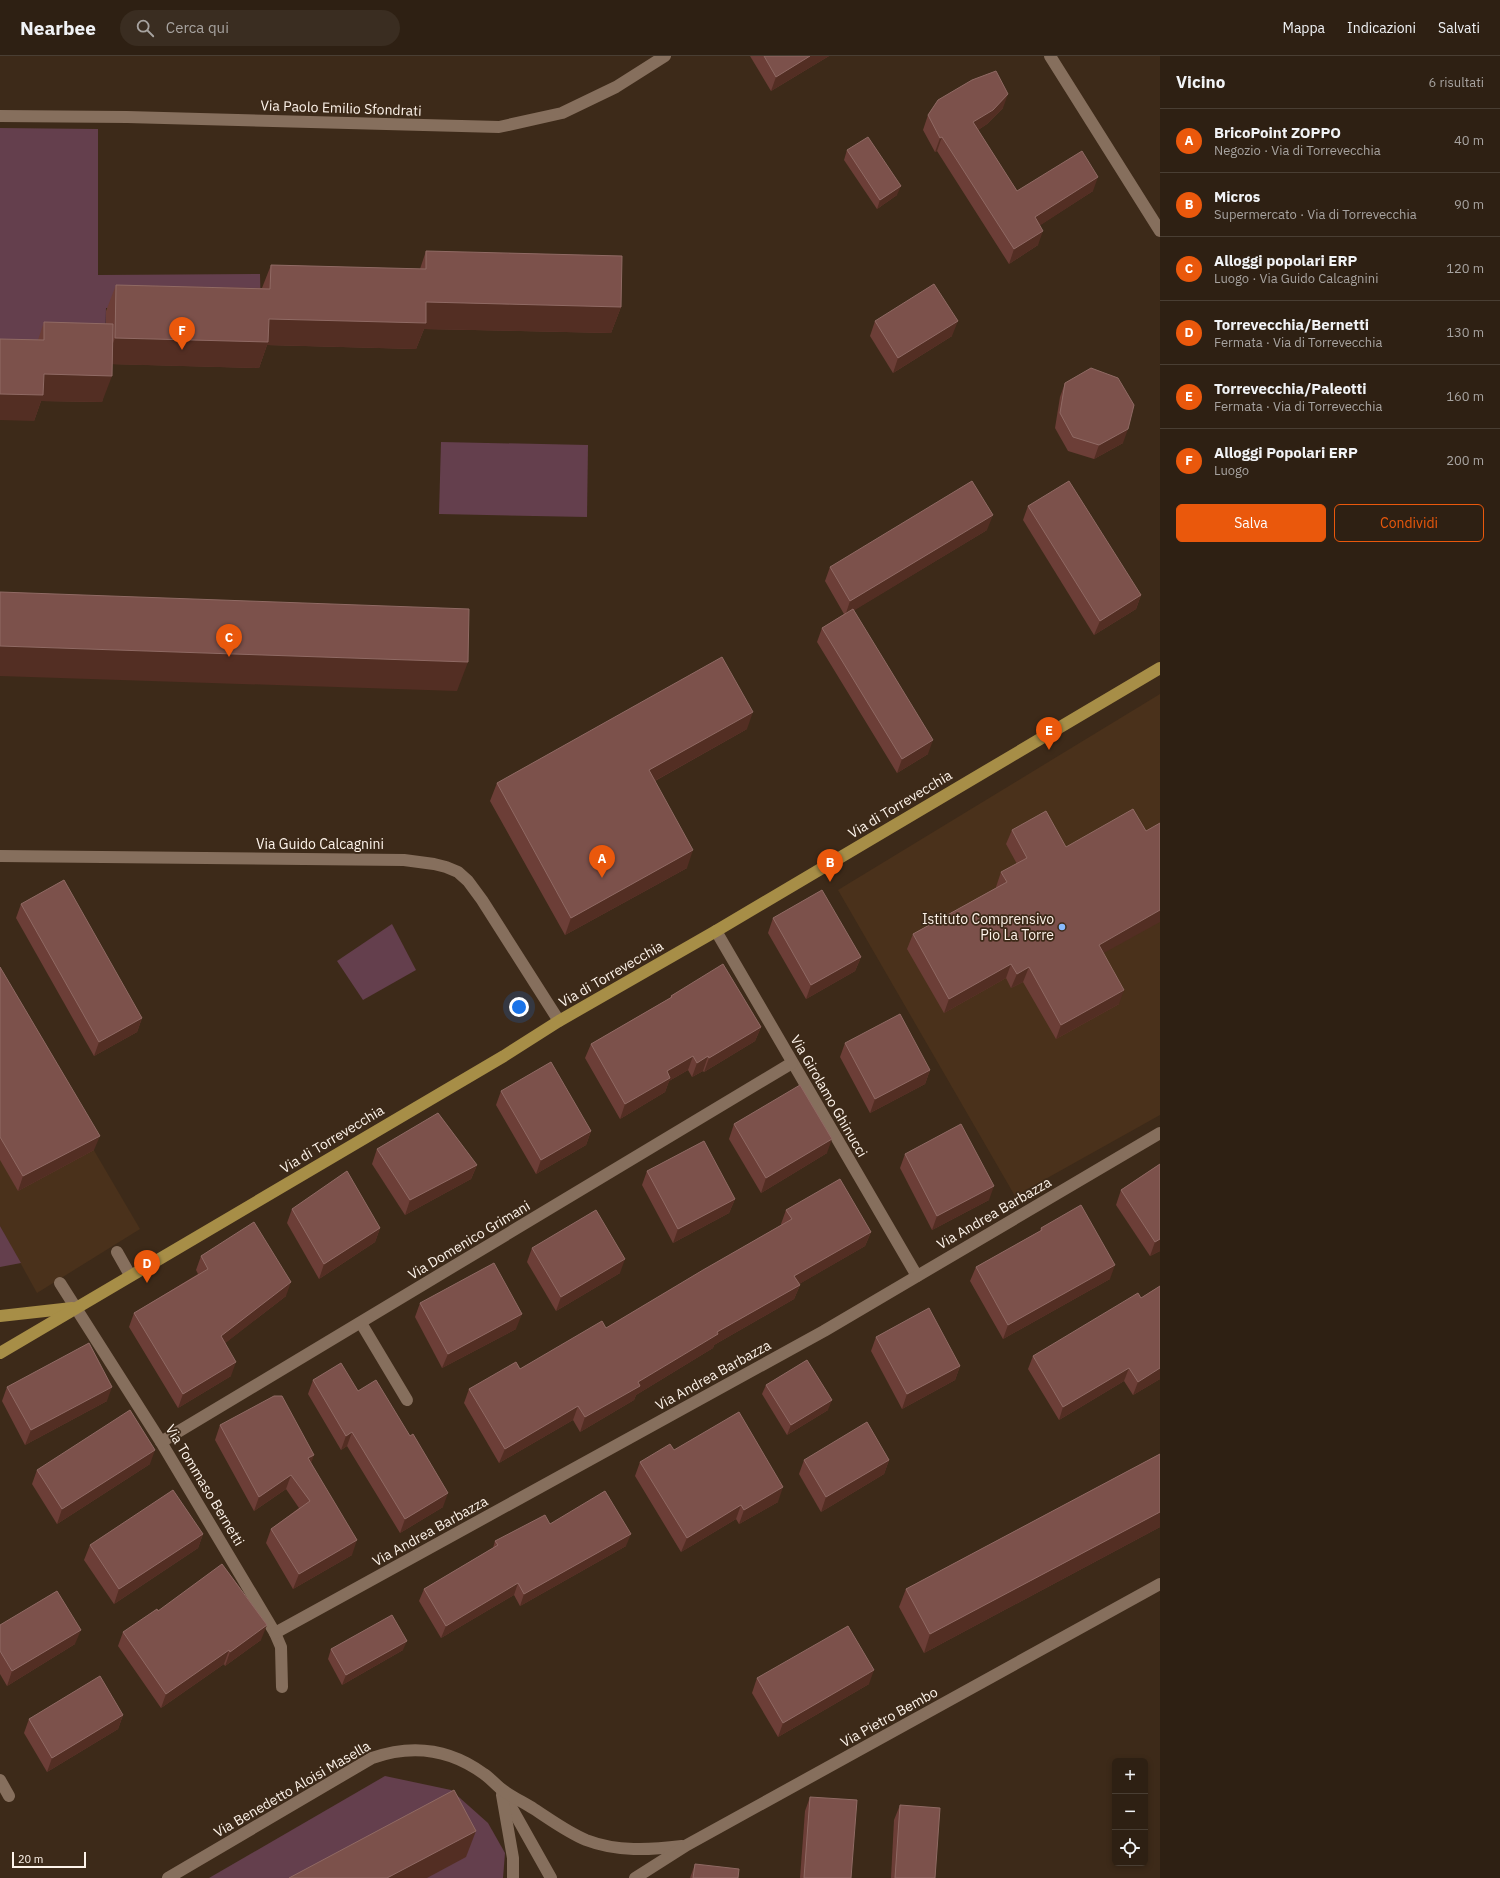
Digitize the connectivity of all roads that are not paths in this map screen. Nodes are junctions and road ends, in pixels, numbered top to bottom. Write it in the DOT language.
graph roads {
  1 [pos="665,56"];
  2 [pos="1050,56"];
  3 [pos="0,116"];
  4 [pos="1160,231"];
  5 [pos="1160,668"];
  6 [pos="0,856"];
  7 [pos="716,931"];
  8 [pos="559,1021"];
  9 [pos="792,1063"];
  10 [pos="1160,1133"];
  11 [pos="116,1252"];
  12 [pos="130,1275"];
  13 [pos="917,1276"];
  14 [pos="60,1283"];
  15 [pos="77,1308"];
  16 [pos="0,1316"];
  17 [pos="361,1323"];
  18 [pos="0,1353"];
  19 [pos="407,1400"];
  20 [pos="161,1442"];
  21 [pos="1160,1584"];
  22 [pos="275,1633"];
  23 [pos="282,1687"];
  24 [pos="0,1780"];
  25 [pos="500,1788"];
  26 [pos="9,1796"];
  27 [pos="687,1845"];
  28 [pos="168,1878"];
  29 [pos="513,1878"];
  30 [pos="551,1878"];
  31 [pos="635,1878"];
  1 -- 3 [label="street, Via Paolo Emilio Sfondrati"];
  2 -- 4 [label="street"];
  5 -- 7 [label="main road, Via di Torrevecchia"];
  6 -- 8 [label="street, Via Guido Calcagnini"];
  7 -- 8 [label="main road, Via di Torrevecchia"];
  7 -- 9 [label="street, Via Girolamo Ghinucci"];
  8 -- 12 [label="main road, Via di Torrevecchia"];
  9 -- 13 [label="street, Via Girolamo Ghinucci"];
  9 -- 17 [label="street, Via Domenico Grimani"];
  10 -- 13 [label="street, Via Andrea Barbazza"];
  11 -- 12 [label="street"];
  12 -- 15 [label="main road, Via di Torrevecchia"];
  13 -- 22 [label="street, Via Andrea Barbazza"];
  14 -- 15 [label="street, Via Tommaso Bernetti"];
  15 -- 16 [label="main road, Via di Torrevecchia"];
  15 -- 18 [label="main road, Via di Torrevecchia"];
  15 -- 20 [label="street, Via Tommaso Bernetti"];
  17 -- 19 [label="street"];
  17 -- 20 [label="street, Via Domenico Grimani"];
  20 -- 22 [label="street, Via Tommaso Bernetti"];
  21 -- 27 [label="street, Via Pietro Bembo"];
  22 -- 23 [label="street, Via Tommaso Bernetti"];
  24 -- 26 [label="street"];
  25 -- 27 [label="street, Via Benedetto Aloisi Masella"];
  25 -- 28 [label="street, Via Benedetto Aloisi Masella"];
  25 -- 29 [label="street"];
  25 -- 30 [label="street, Via Benedetto Aloisi Masella"];
  27 -- 31 [label="street, Via Pietro Bembo"];
}
